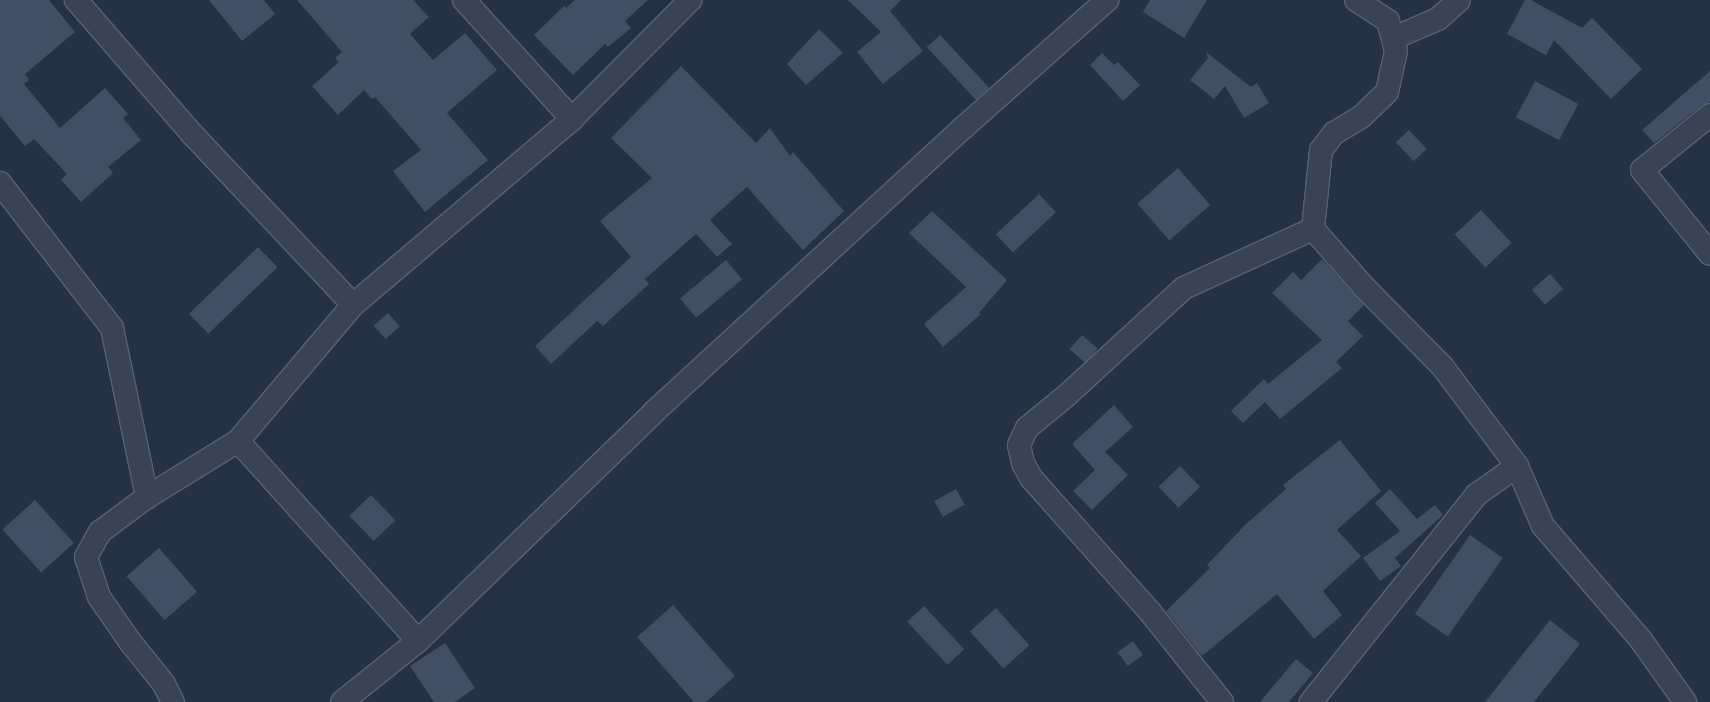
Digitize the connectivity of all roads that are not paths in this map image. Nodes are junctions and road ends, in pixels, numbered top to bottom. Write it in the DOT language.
graph roads {
  1 [pos="76,0"];
  2 [pos="464,0"];
  3 [pos="690,0"];
  4 [pos="1107,0"];
  5 [pos="1356,0"];
  6 [pos="1458,0"];
  7 [pos="1394,38"];
  8 [pos="1710,115"];
  9 [pos="572,119"];
  10 [pos="0,183"];
  11 [pos="1313,229"];
  12 [pos="1710,254"];
  13 [pos="353,305"];
  14 [pos="238,441"];
  15 [pos="1517,466"];
  16 [pos="146,497"];
  17 [pos="418,641"];
  18 [pos="173,702"];
  19 [pos="342,702"];
  20 [pos="1222,702"];
  21 [pos="1311,702"];
  22 [pos="1686,702"];
  1 -- 13 [label="street"];
  2 -- 9 [label="street"];
  3 -- 9 [label="street"];
  4 -- 17 [label="street"];
  5 -- 7 [label="street"];
  6 -- 7 [label="street"];
  7 -- 11 [label="street"];
  8 -- 12 [label="street"];
  9 -- 13 [label="street"];
  10 -- 16 [label="street"];
  11 -- 15 [label="street"];
  11 -- 20 [label="street"];
  13 -- 14 [label="street"];
  14 -- 16 [label="street"];
  14 -- 17 [label="street"];
  15 -- 21 [label="street"];
  15 -- 22 [label="street"];
  16 -- 18 [label="street"];
  17 -- 19 [label="street"];
}
